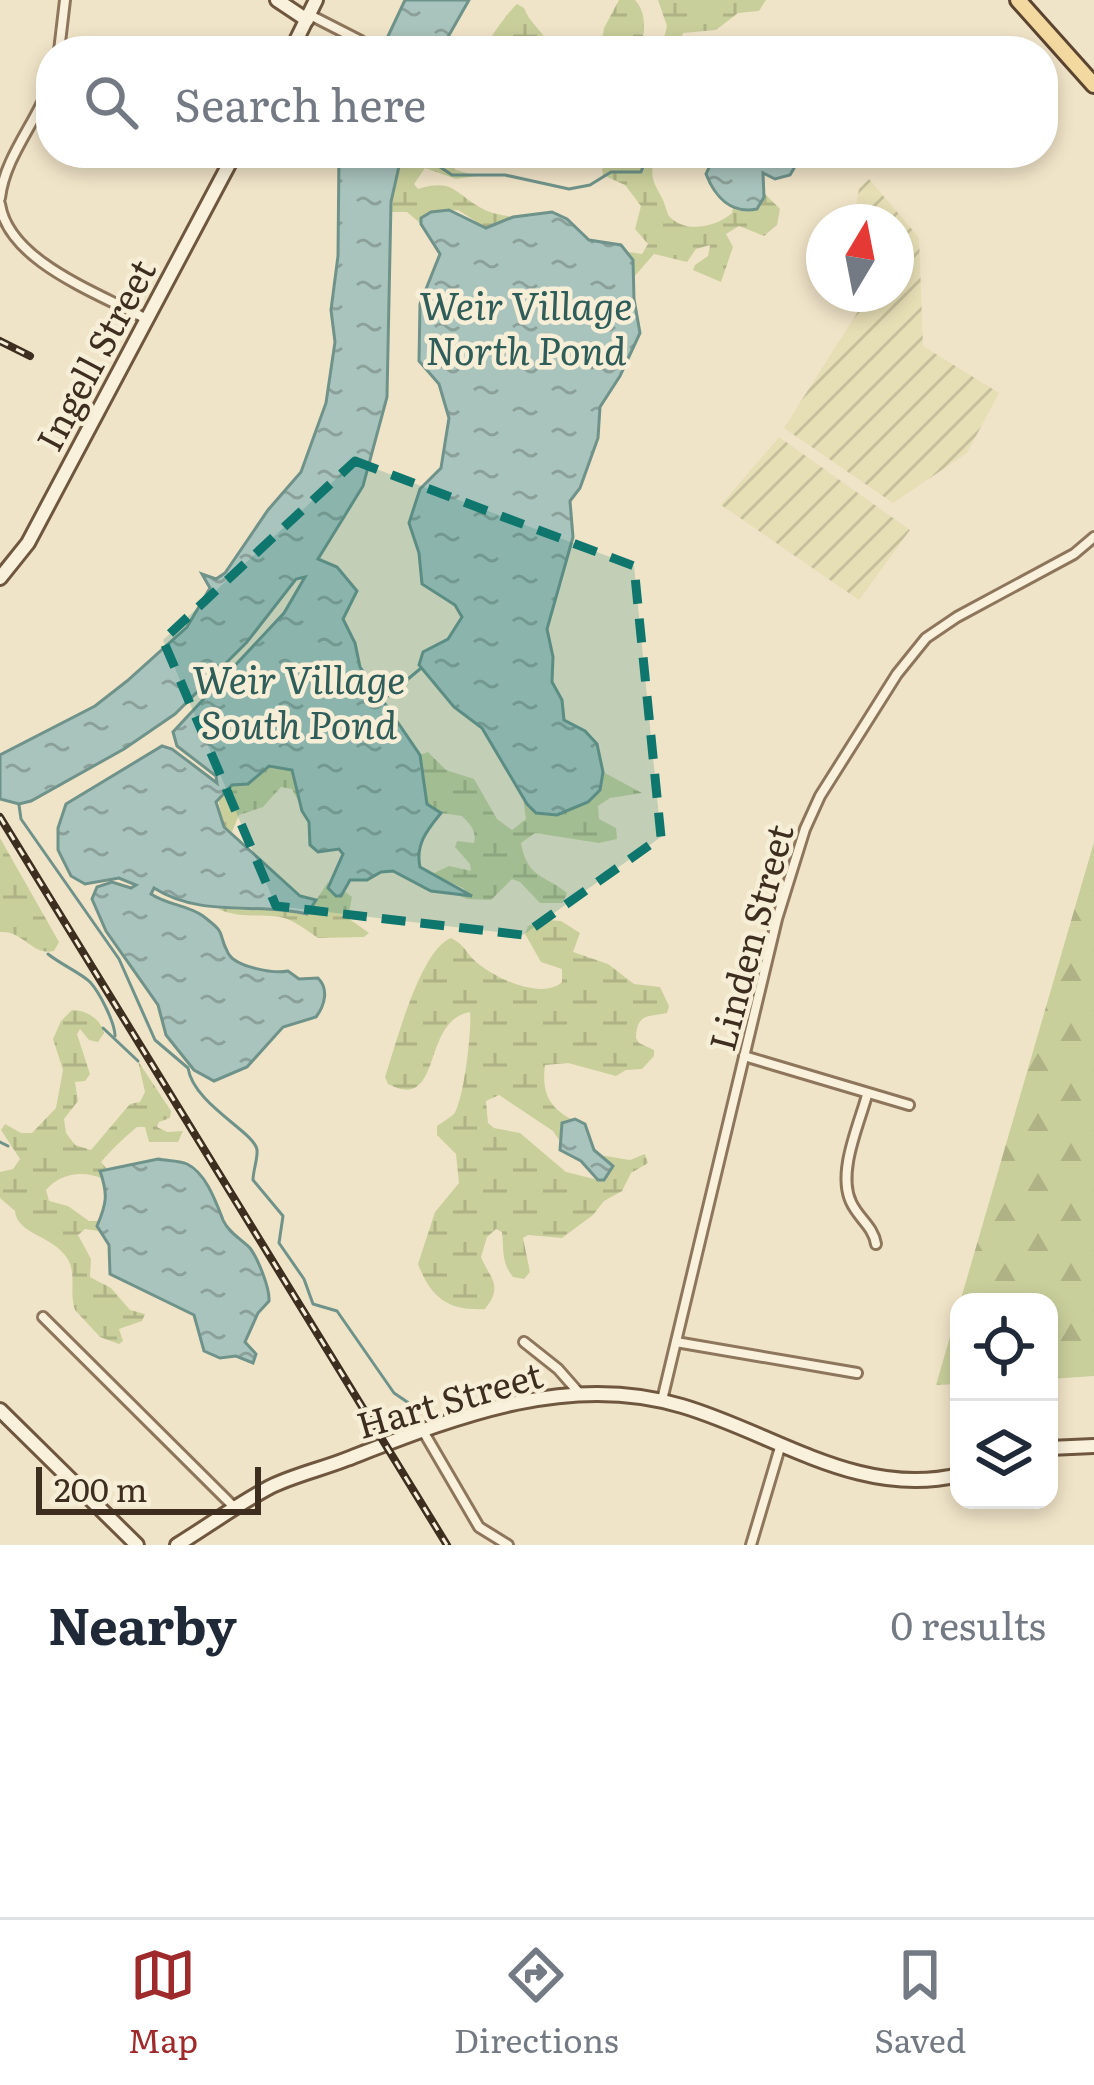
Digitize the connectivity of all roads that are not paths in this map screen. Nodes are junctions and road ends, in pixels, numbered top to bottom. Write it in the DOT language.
graph roads {
  1 [pos="65,0"];
  2 [pos="278,0"];
  3 [pos="316,0"];
  4 [pos="1018,0"];
  5 [pos="309,17"];
  6 [pos="61,36"];
  7 [pos="299,36"];
  8 [pos="350,36"];
  9 [pos="1050,36"];
  10 [pos="1058,45"];
  11 [pos="1094,85"];
  12 [pos="36,117"];
  13 [pos="227,168"];
  14 [pos="0,201"];
  15 [pos="146,319"];
  16 [pos="1094,537"];
  17 [pos="0,578"];
  18 [pos="744,1056"];
  19 [pos="867,1095"];
  20 [pos="909,1105"];
  21 [pos="876,1244"];
  22 [pos="43,1317"];
  23 [pos="524,1342"];
  24 [pos="676,1342"];
  25 [pos="857,1373"];
  26 [pos="580,1394"];
  27 [pos="662,1400"];
  28 [pos="0,1410"];
  29 [pos="423,1431"];
  30 [pos="781,1444"];
  31 [pos="1094,1446"];
  32 [pos="1058,1448"];
  33 [pos="950,1476"];
  34 [pos="235,1508"];
  35 [pos="129,1543"];
  36 [pos="177,1545"];
  37 [pos="508,1545"];
  38 [pos="751,1545"];
  1 -- 6 [label="street"];
  2 -- 5 [label="main road"];
  3 -- 5 [label="main road"];
  4 -- 9 [label="main road"];
  5 -- 7 [label="main road"];
  5 -- 8 [label="street"];
  10 -- 11 [label="main road"];
  12 -- 14 [label="street"];
  13 -- 15 [label="main road, Ingell Street"];
  14 -- 15 [label="street"];
  15 -- 17 [label="main road, Ingell Street"];
  16 -- 18 [label="street, Linden Street"];
  18 -- 19 [label="street"];
  18 -- 24 [label="street, Linden Street"];
  19 -- 20 [label="street"];
  19 -- 21 [label="street"];
  22 -- 34 [label="street"];
  23 -- 26 [label="street"];
  24 -- 25 [label="street"];
  24 -- 27 [label="street, Linden Street"];
  26 -- 27 [label="main road, Hart Street"];
  26 -- 29 [label="main road, Hart Street"];
  27 -- 30 [label="main road, Hart Street"];
  28 -- 35 [label="main road"];
  29 -- 34 [label="main road, Hart Street"];
  29 -- 37 [label="street"];
  30 -- 33 [label="main road, Hart Street"];
  30 -- 38 [label="street"];
  31 -- 32 [label="main road"];
  34 -- 36 [label="main road, Hart Street"];
}
